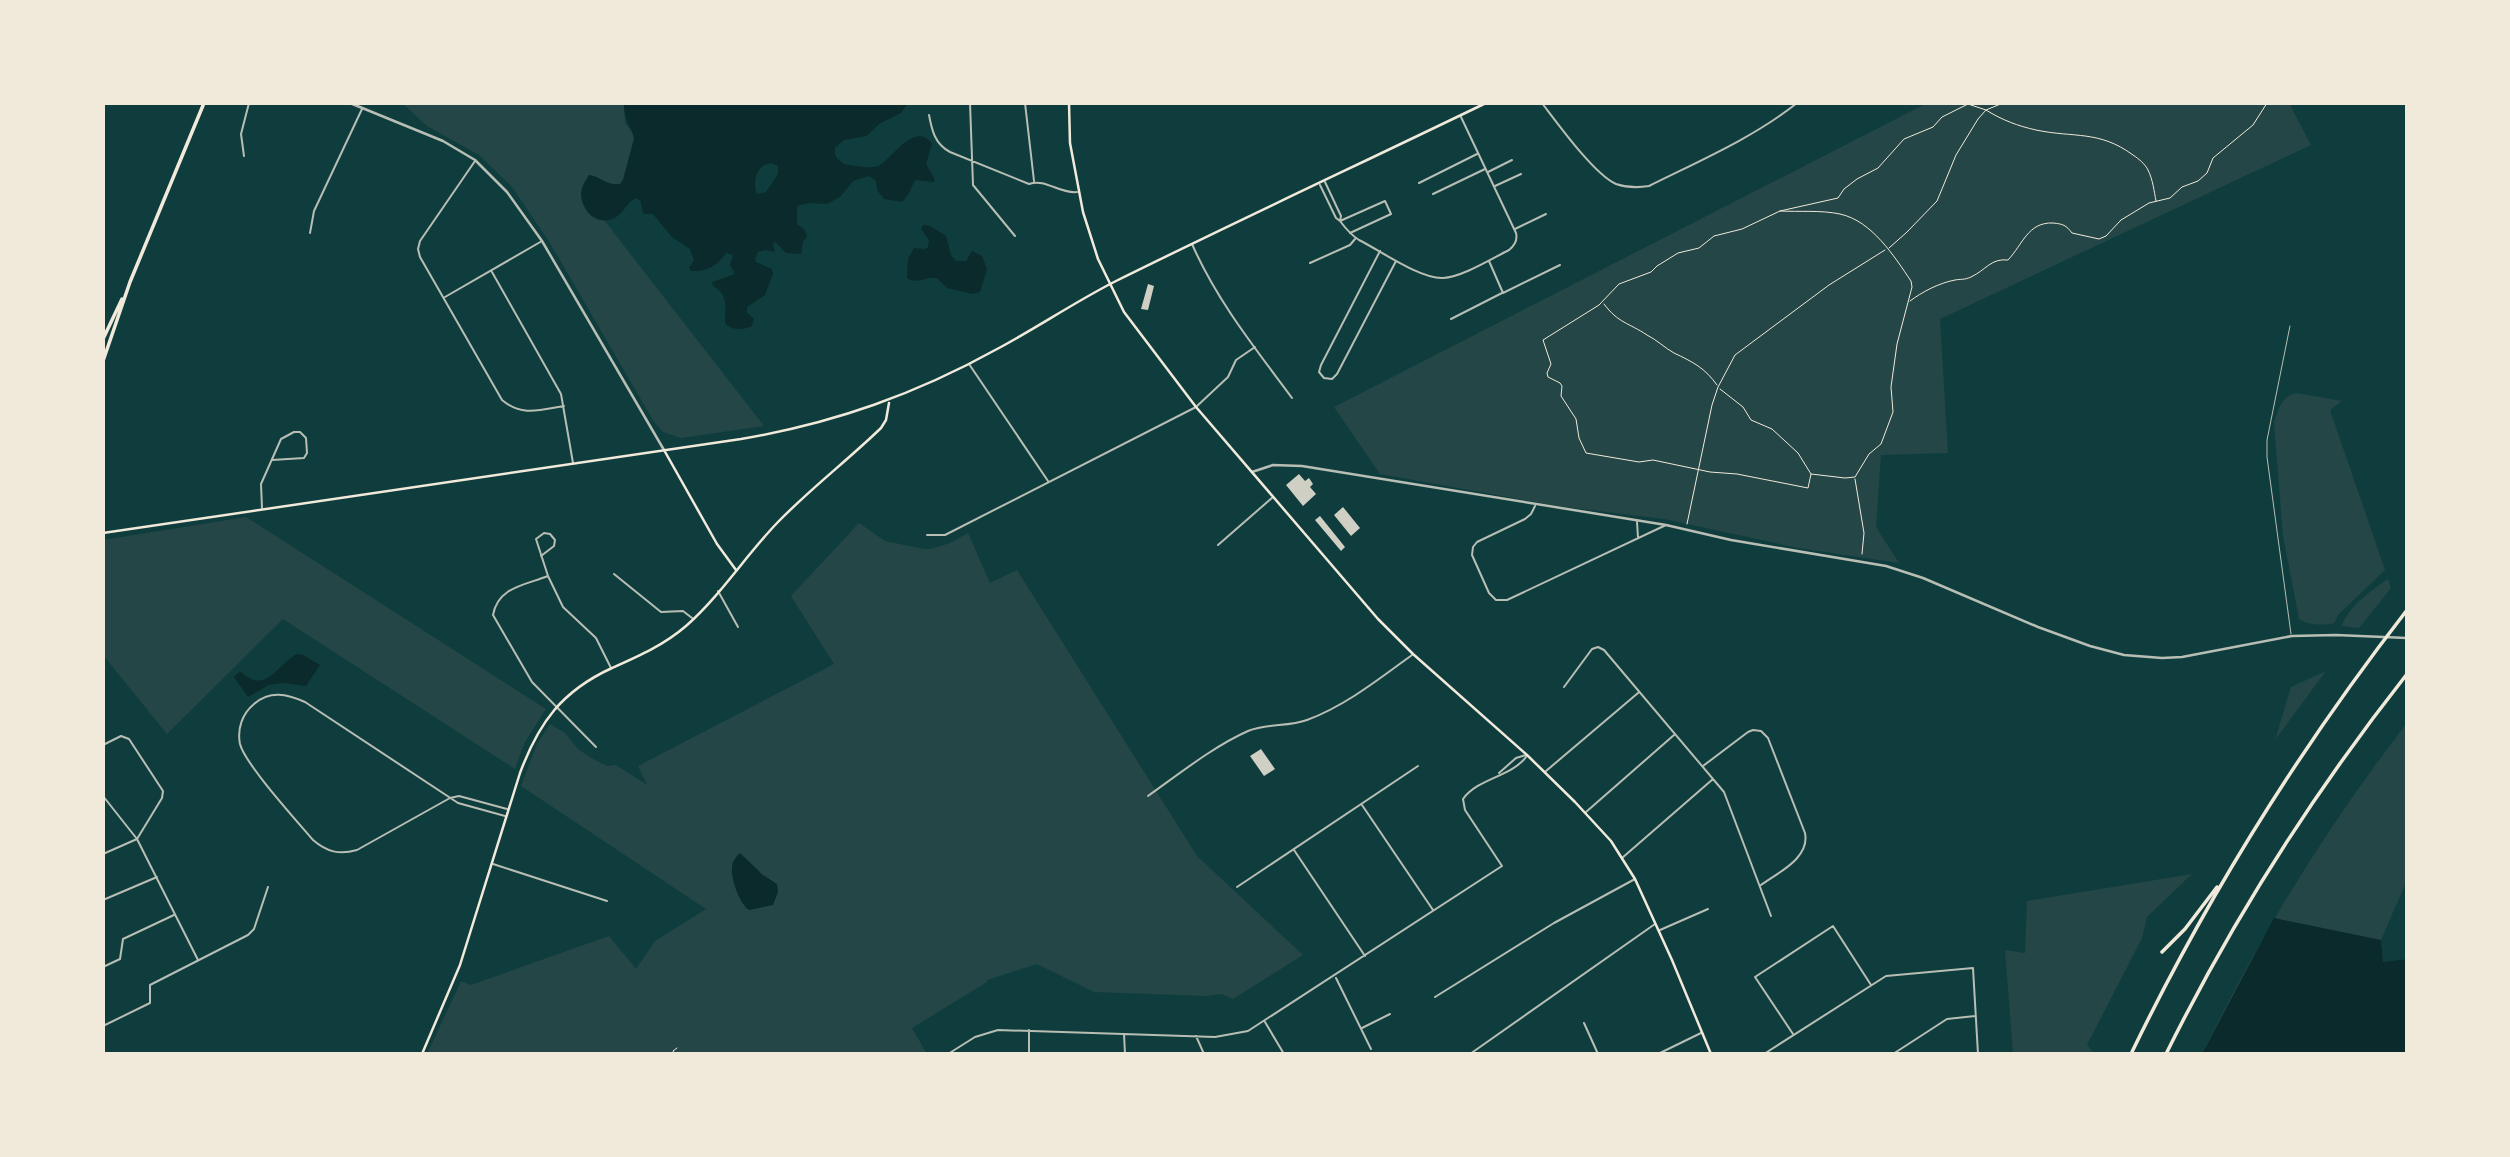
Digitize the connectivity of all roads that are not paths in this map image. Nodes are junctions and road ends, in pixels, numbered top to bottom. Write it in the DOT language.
graph roads {
  1 [pos="204,103"];
  2 [pos="250,103"];
  3 [pos="350,103"];
  4 [pos="970,103"];
  5 [pos="1025,103"];
  6 [pos="1069,103"];
  7 [pos="1486,103"];
  8 [pos="1542,103"];
  9 [pos="1797,103"];
  10 [pos="363,108"];
  11 [pos="929,115"];
  12 [pos="1460,116"];
  13 [pos="1478,153"];
  14 [pos="244,156"];
  15 [pos="475,160"];
  16 [pos="972,160"];
  17 [pos="1512,160"];
  18 [pos="1486,171"];
  19 [pos="1521,174"];
  20 [pos="1325,181"];
  21 [pos="1034,182"];
  22 [pos="1419,183"];
  23 [pos="1320,184"];
  24 [pos="1494,186"];
  25 [pos="1078,192"];
  26 [pos="1433,194"];
  27 [pos="1546,214"];
  28 [pos="1340,221"];
  29 [pos="1514,229"];
  30 [pos="310,233"];
  31 [pos="1350,233"];
  32 [pos="1015,236"];
  33 [pos="1356,238"];
  34 [pos="542,241"];
  35 [pos="1192,244"];
  36 [pos="1380,251"];
  37 [pos="1397,260"];
  38 [pos="1489,260"];
  39 [pos="1310,263"];
  40 [pos="1560,264"];
  41 [pos="492,272"];
  42 [pos="1111,284"];
  43 [pos="1503,293"];
  44 [pos="125,294"];
  45 [pos="444,297"];
  46 [pos="1451,319"];
  47 [pos="2290,326"];
  48 [pos="103,339"];
  49 [pos="1255,347"];
  50 [pos="103,361"];
  51 [pos="969,365"];
  52 [pos="1292,398"];
  53 [pos="889,401"];
  54 [pos="564,406"];
  55 [pos="1196,407"];
  56 [pos="664,450"];
  57 [pos="272,460"];
  58 [pos="573,464"];
  59 [pos="1252,472"];
  60 [pos="1048,482"];
  61 [pos="1273,497"];
  62 [pos="1535,505"];
  63 [pos="262,509"];
  64 [pos="1636,520"];
  65 [pos="1666,525"];
  66 [pos="103,533"];
  67 [pos="927,535"];
  68 [pos="1638,539"];
  69 [pos="1218,545"];
  70 [pos="541,556"];
  71 [pos="736,570"];
  72 [pos="614,574"];
  73 [pos="548,576"];
  74 [pos="718,591"];
  75 [pos="2407,610"];
  76 [pos="693,619"];
  77 [pos="738,627"];
  78 [pos="2292,636"];
  79 [pos="2407,638"];
  80 [pos="1413,654"];
  81 [pos="611,669"];
  82 [pos="2407,674"];
  83 [pos="1564,687"];
  84 [pos="1639,692"];
  85 [pos="555,707"];
  86 [pos="1676,734"];
  87 [pos="103,745"];
  88 [pos="596,747"];
  89 [pos="1527,755"];
  90 [pos="1418,766"];
  91 [pos="1703,766"];
  92 [pos="1545,772"];
  93 [pos="1499,773"];
  94 [pos="1714,778"];
  95 [pos="103,796"];
  96 [pos="1148,796"];
  97 [pos="450,797"];
  98 [pos="1361,804"];
  99 [pos="508,809"];
  100 [pos="1585,813"];
  101 [pos="506,816"];
  102 [pos="137,839"];
  103 [pos="1293,849"];
  104 [pos="103,853"];
  105 [pos="1621,859"];
  106 [pos="492,864"];
  107 [pos="2228,872"];
  108 [pos="157,877"];
  109 [pos="1635,879"];
  110 [pos="1760,885"];
  111 [pos="268,887"];
  112 [pos="1237,887"];
  113 [pos="103,900"];
  114 [pos="607,901"];
  115 [pos="1708,909"];
  116 [pos="1434,911"];
  117 [pos="175,914"];
  118 [pos="1771,916"];
  119 [pos="1656,924"];
  120 [pos="1659,930"];
  121 [pos="2162,952"];
  122 [pos="1366,957"];
  123 [pos="198,961"];
  124 [pos="103,967"];
  125 [pos="1335,976"];
  126 [pos="1871,985"];
  127 [pos="1435,997"];
  128 [pos="1390,1014"];
  129 [pos="1975,1016"];
  130 [pos="1265,1022"];
  131 [pos="1584,1023"];
  132 [pos="103,1026"];
  133 [pos="1361,1028"];
  134 [pos="1029,1030"];
  135 [pos="1703,1033"];
  136 [pos="1125,1034"];
  137 [pos="1794,1035"];
  138 [pos="1196,1036"];
  139 [pos="1371,1049"];
  140 [pos="422,1054"];
  141 [pos="948,1054"];
  142 [pos="1029,1054"];
  143 [pos="1125,1054"];
  144 [pos="1204,1054"];
  145 [pos="1284,1054"];
  146 [pos="1470,1054"];
  147 [pos="1598,1054"];
  148 [pos="1658,1054"];
  149 [pos="1711,1054"];
  150 [pos="1764,1054"];
  151 [pos="1893,1054"];
  152 [pos="1978,1054"];
  153 [pos="2131,1054"];
  154 [pos="2166,1054"];
  1 -- 44 [label="main road"];
  2 -- 14 [label="street"];
  3 -- 10 [label="street"];
  4 -- 16 [label="street"];
  5 -- 21 [label="street"];
  6 -- 25 [label="main road"];
  7 -- 12 [label="main road"];
  8 -- 9 [label="street"];
  10 -- 15 [label="street"];
  10 -- 30 [label="street"];
  11 -- 16 [label="street"];
  12 -- 13 [label="street"];
  12 -- 20 [label="main road"];
  13 -- 18 [label="street"];
  13 -- 22 [label="street"];
  15 -- 34 [label="street"];
  15 -- 45 [label="street"];
  16 -- 21 [label="street"];
  16 -- 32 [label="street"];
  17 -- 18 [label="street"];
  18 -- 24 [label="street"];
  18 -- 26 [label="street"];
  19 -- 24 [label="street"];
  20 -- 23 [label="main road"];
  20 -- 28 [label="street"];
  21 -- 25 [label="street"];
  23 -- 28 [label="street"];
  23 -- 35 [label="main road"];
  24 -- 29 [label="street"];
  25 -- 42 [label="main road"];
  27 -- 29 [label="street"];
  28 -- 31 [label="street"];
  28 -- 31 [label="street"];
  29 -- 38 [label="street"];
  31 -- 33 [label="street"];
  33 -- 36 [label="street"];
  33 -- 39 [label="street"];
  34 -- 41 [label="street"];
  34 -- 56 [label="street"];
  35 -- 42 [label="main road"];
  35 -- 49 [label="street"];
  36 -- 37 [label="street"];
  36 -- 37 [label="street"];
  37 -- 38 [label="street"];
  38 -- 43 [label="street"];
  40 -- 43 [label="street"];
  41 -- 45 [label="street"];
  41 -- 54 [label="street"];
  42 -- 51 [label="main road"];
  42 -- 55 [label="main road"];
  43 -- 46 [label="street"];
  44 -- 48 [label="main road"];
  44 -- 50 [label="main road"];
  45 -- 54 [label="street"];
  47 -- 78 [label="lane"];
  49 -- 52 [label="street"];
  49 -- 55 [label="street"];
  51 -- 53 [label="main road"];
  51 -- 60 [label="street"];
  53 -- 56 [label="main road"];
  53 -- 71 [label="main road"];
  54 -- 58 [label="street"];
  55 -- 59 [label="main road"];
  55 -- 60 [label="street"];
  56 -- 58 [label="main road"];
  56 -- 71 [label="main road"];
  57 -- 57 [label="street"];
  57 -- 63 [label="street"];
  58 -- 63 [label="main road"];
  59 -- 61 [label="main road"];
  59 -- 62 [label="street"];
  60 -- 67 [label="street"];
  61 -- 69 [label="street"];
  61 -- 80 [label="main road"];
  62 -- 64 [label="street"];
  62 -- 68 [label="street"];
  63 -- 66 [label="main road"];
  64 -- 65 [label="street"];
  64 -- 68 [label="street"];
  65 -- 68 [label="street"];
  65 -- 78 [label="street"];
  70 -- 70 [label="street"];
  70 -- 73 [label="street"];
  71 -- 74 [label="main road"];
  72 -- 76 [label="street"];
  73 -- 81 [label="street"];
  73 -- 85 [label="street"];
  74 -- 76 [label="main road"];
  74 -- 77 [label="street"];
  75 -- 107 [label="main road"];
  76 -- 81 [label="main road"];
  78 -- 79 [label="street"];
  80 -- 89 [label="main road"];
  80 -- 96 [label="street"];
  81 -- 85 [label="main road"];
  82 -- 154 [label="main road"];
  83 -- 84 [label="street"];
  84 -- 86 [label="street"];
  84 -- 92 [label="street"];
  85 -- 88 [label="street"];
  85 -- 99 [label="main road"];
  86 -- 91 [label="street"];
  86 -- 100 [label="street"];
  87 -- 102 [label="street"];
  89 -- 92 [label="main road"];
  89 -- 93 [label="street"];
  89 -- 93 [label="street"];
  90 -- 98 [label="street"];
  91 -- 94 [label="street"];
  91 -- 110 [label="street"];
  92 -- 100 [label="main road"];
  93 -- 116 [label="street"];
  94 -- 105 [label="street"];
  94 -- 110 [label="street"];
  95 -- 102 [label="street"];
  97 -- 97 [label="street"];
  97 -- 99 [label="street"];
  97 -- 101 [label="street"];
  98 -- 103 [label="street"];
  98 -- 116 [label="street"];
  99 -- 101 [label="main road"];
  100 -- 105 [label="main road"];
  101 -- 106 [label="main road"];
  102 -- 104 [label="street"];
  102 -- 108 [label="street"];
  103 -- 112 [label="street"];
  103 -- 122 [label="street"];
  105 -- 109 [label="main road"];
  106 -- 114 [label="street"];
  106 -- 140 [label="main road"];
  107 -- 121 [label="main road"];
  107 -- 153 [label="main road"];
  108 -- 113 [label="street"];
  108 -- 117 [label="street"];
  109 -- 119 [label="main road"];
  109 -- 127 [label="street"];
  110 -- 118 [label="street"];
  111 -- 123 [label="street"];
  115 -- 120 [label="street"];
  116 -- 122 [label="street"];
  117 -- 123 [label="street"];
  117 -- 124 [label="street"];
  119 -- 120 [label="main road"];
  119 -- 146 [label="street"];
  120 -- 135 [label="main road"];
  122 -- 125 [label="street"];
  123 -- 132 [label="street"];
  125 -- 130 [label="street"];
  125 -- 133 [label="street"];
  126 -- 129 [label="street"];
  126 -- 137 [label="street"];
  126 -- 137 [label="street"];
  128 -- 133 [label="street"];
  129 -- 151 [label="street"];
  129 -- 152 [label="street"];
  130 -- 138 [label="street"];
  130 -- 145 [label="street"];
  131 -- 147 [label="street"];
  133 -- 139 [label="street"];
  134 -- 136 [label="street"];
  134 -- 141 [label="street"];
  134 -- 142 [label="street"];
  135 -- 148 [label="street"];
  135 -- 149 [label="main road"];
  136 -- 138 [label="street"];
  136 -- 143 [label="street"];
  137 -- 150 [label="street"];
  138 -- 144 [label="street"];
}
